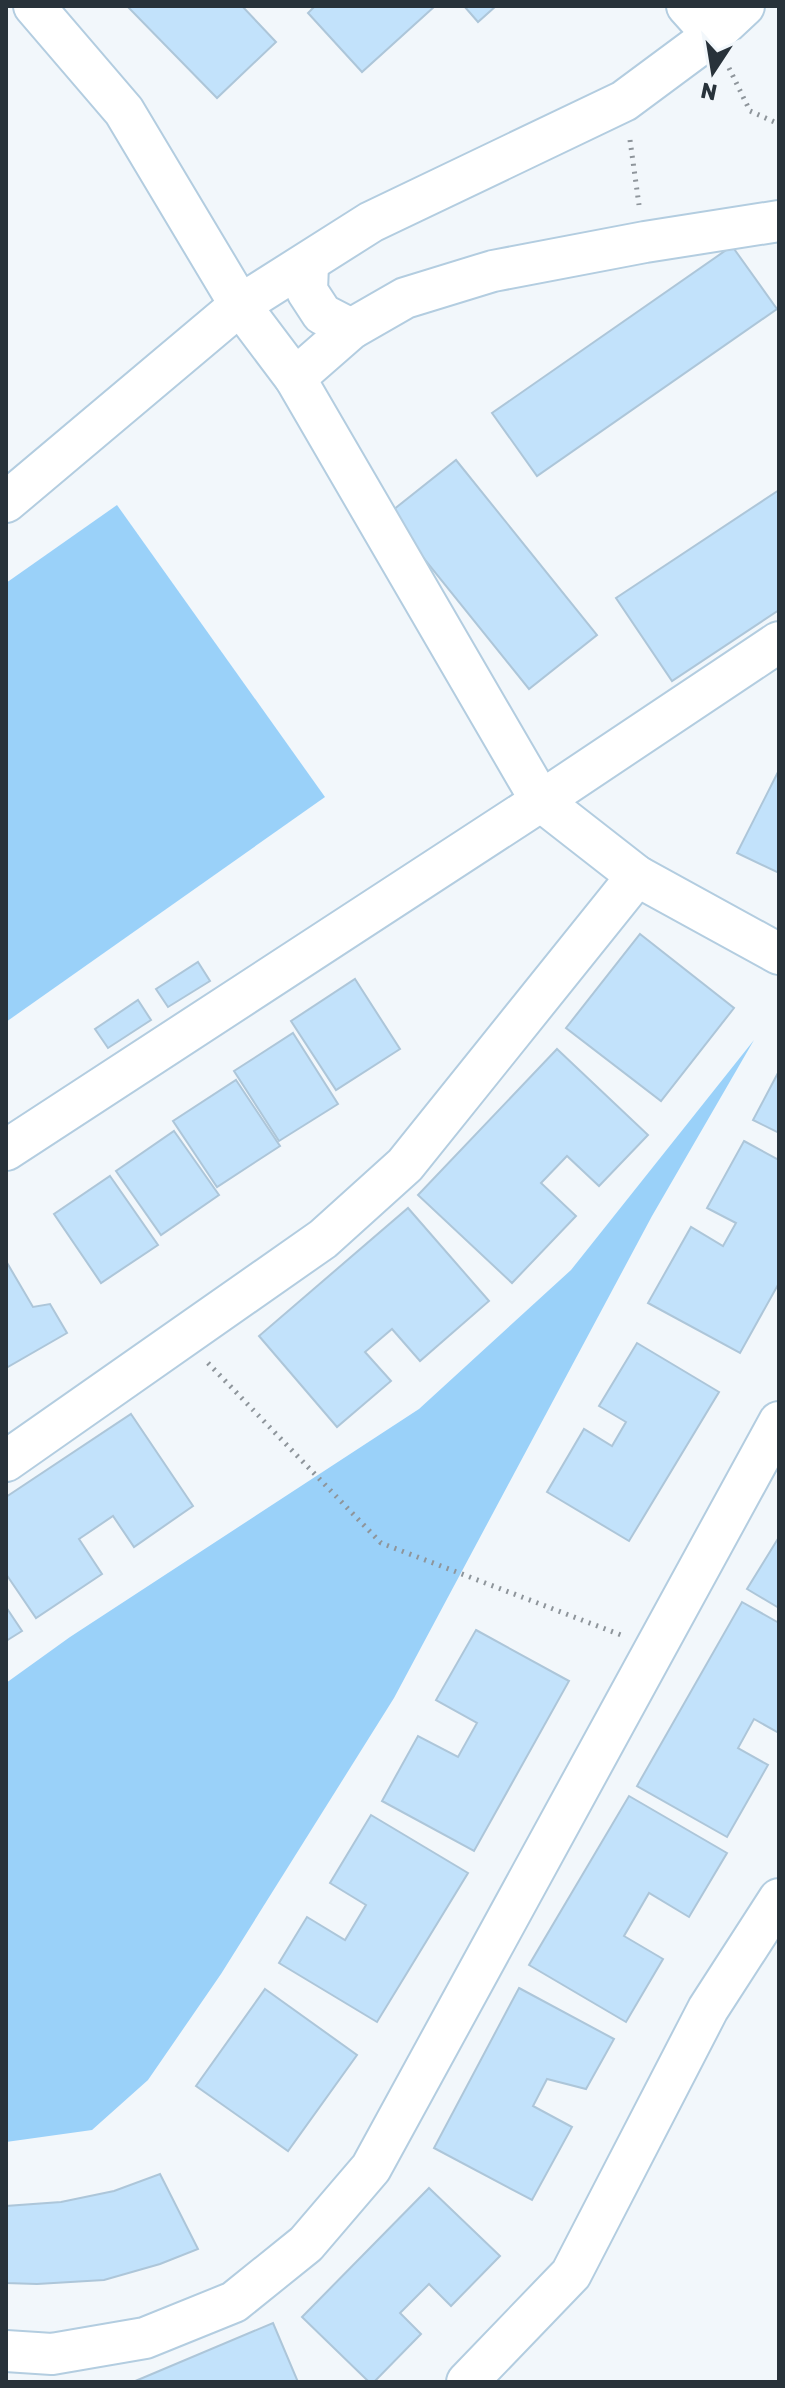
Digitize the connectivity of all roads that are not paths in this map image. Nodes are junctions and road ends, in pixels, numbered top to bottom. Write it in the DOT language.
graph roads {
  1 [pos="34,6"];
  2 [pos="687,6"];
  3 [pos="744,6"];
  4 [pos="713,35"];
  5 [pos="779,221"];
  6 [pos="308,264"];
  7 [pos="240,305"];
  8 [pos="351,329"];
  9 [pos="295,378"];
  10 [pos="6,502"];
  11 [pos="779,642"];
  12 [pos="541,801"];
  13 [pos="637,876"];
  14 [pos="779,954"];
  15 [pos="6,1150"];
  16 [pos="779,1422"];
  17 [pos="6,1461"];
  18 [pos="779,1899"];
  19 [pos="6,2351"];
  20 [pos="467,2382"];
  1 -- 7 [label="street"];
  2 -- 4 [label="street"];
  3 -- 4 [label="street"];
  4 -- 6 [label="street"];
  5 -- 8 [label="street"];
  6 -- 7 [label="street"];
  6 -- 8 [label="street"];
  7 -- 9 [label="street"];
  7 -- 10 [label="street"];
  8 -- 9 [label="street"];
  9 -- 12 [label="street"];
  11 -- 12 [label="street"];
  12 -- 13 [label="street"];
  12 -- 15 [label="street"];
  13 -- 14 [label="street"];
  13 -- 17 [label="street"];
  16 -- 19 [label="street"];
  18 -- 20 [label="street"];
}
